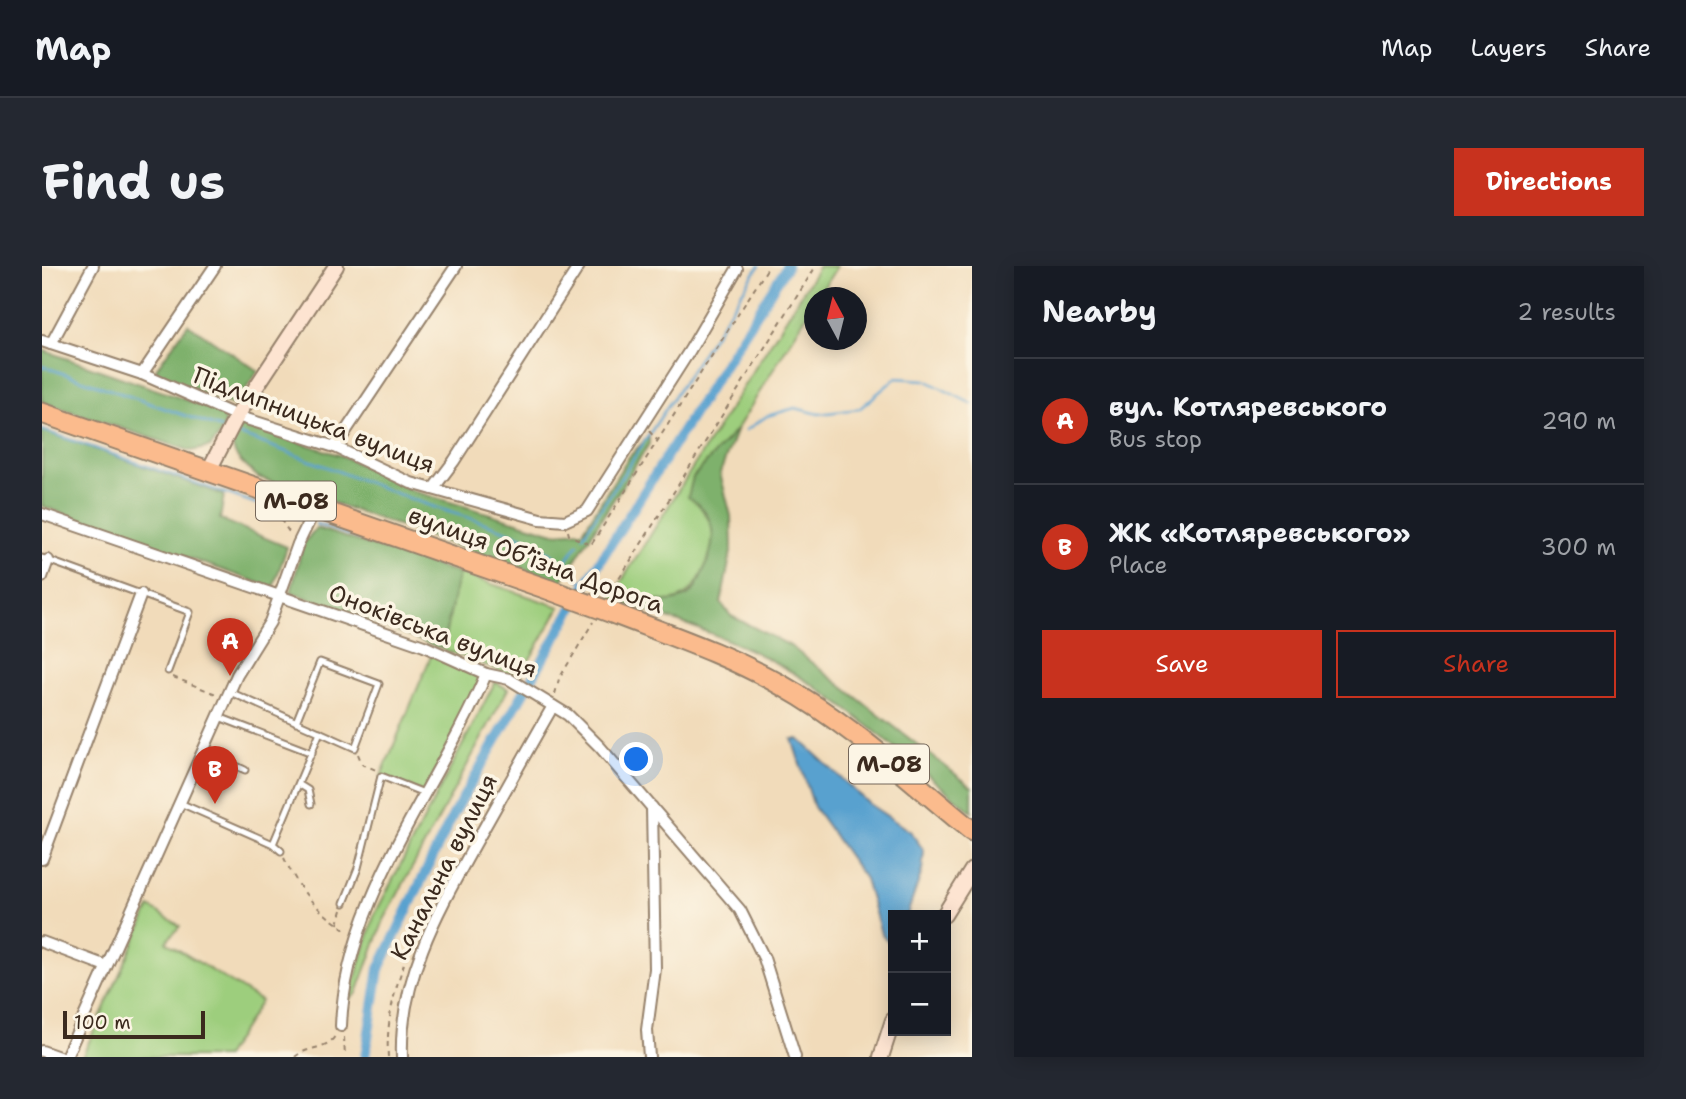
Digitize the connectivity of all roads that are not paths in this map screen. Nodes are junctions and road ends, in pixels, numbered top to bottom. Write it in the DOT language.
graph roads {
  1 [pos="93,266"];
  2 [pos="215,266"];
  3 [pos="336,266"];
  4 [pos="456,266"];
  5 [pos="579,266"];
  6 [pos="737,269"];
  7 [pos="47,342"];
  8 [pos="142,374"];
  9 [pos="42,413"];
  10 [pos="237,416"];
  11 [pos="335,447"];
  12 [pos="208,472"];
  13 [pos="433,489"];
  14 [pos="316,508"];
  15 [pos="42,514"];
  16 [pos="45,559"];
  17 [pos="42,577"];
  18 [pos="141,594"];
  19 [pos="282,596"];
  20 [pos="168,671"];
  21 [pos="486,674"];
  22 [pos="228,695"];
  23 [pos="552,706"];
  24 [pos="219,717"];
  25 [pos="296,722"];
  26 [pos="320,732"];
  27 [pos="204,750"];
  28 [pos="312,753"];
  29 [pos="245,770"];
  30 [pos="300,785"];
  31 [pos="424,793"];
  32 [pos="180,803"];
  33 [pos="311,804"];
  34 [pos="652,807"];
  35 [pos="972,831"];
  36 [pos="680,838"];
  37 [pos="655,844"];
  38 [pos="273,845"];
  39 [pos="281,851"];
  40 [pos="42,859"];
  41 [pos="972,870"];
  42 [pos="344,902"];
  43 [pos="947,910"];
  44 [pos="42,942"];
  45 [pos="106,966"];
  46 [pos="341,1026"];
  47 [pos="888,1035"];
  48 [pos="42,1051"];
  49 [pos="59,1057"];
  50 [pos="66,1057"];
  51 [pos="402,1057"];
  52 [pos="649,1057"];
  53 [pos="795,1057"];
  54 [pos="881,1057"];
  1 -- 7 [label="street"];
  2 -- 8 [label="street"];
  3 -- 10 [label="street"];
  4 -- 11 [label="street"];
  5 -- 13 [label="street"];
  6 -- 13 [label="street, Підлипницька вулиця"];
  7 -- 8 [label="street, Підлипницька вулиця"];
  8 -- 10 [label="street, Підлипницька вулиця"];
  9 -- 12 [label="highway, вулиця Обʼїзна Дорога / М-08"];
  10 -- 11 [label="street, Підлипницька вулиця"];
  10 -- 12 [label="street"];
  11 -- 13 [label="street, Підлипницька вулиця"];
  12 -- 14 [label="highway, вулиця Обʼїзна Дорога / М-08"];
  14 -- 19 [label="street"];
  14 -- 35 [label="highway, вулиця Обʼїзна Дорога / М-08, bridge"];
  15 -- 19 [label="street, Оноківська вулиця"];
  16 -- 17 [label="street"];
  16 -- 18 [label="lane"];
  18 -- 20 [label="lane"];
  18 -- 40 [label="street"];
  19 -- 21 [label="street, Оноківська вулиця"];
  19 -- 22 [label="street"];
  21 -- 23 [label="street, Оноківська вулиця"];
  21 -- 31 [label="street, Канальна вулиця"];
  22 -- 24 [label="street"];
  22 -- 25 [label="lane"];
  23 -- 34 [label="street, Оноківська вулиця"];
  23 -- 51 [label="street, Канальна вулиця"];
  24 -- 27 [label="street"];
  24 -- 28 [label="lane"];
  25 -- 26 [label="lane"];
  25 -- 26 [label="lane"];
  26 -- 28 [label="lane"];
  27 -- 29 [label="lane"];
  27 -- 32 [label="street"];
  28 -- 30 [label="lane"];
  30 -- 33 [label="lane"];
  30 -- 38 [label="lane"];
  31 -- 42 [label="lane"];
  31 -- 46 [label="street, Канальна вулиця"];
  32 -- 38 [label="lane"];
  32 -- 45 [label="street"];
  34 -- 36 [label="street, Оноківська вулиця"];
  34 -- 37 [label="street"];
  36 -- 37 [label="street"];
  36 -- 53 [label="street, Оноківська вулиця"];
  37 -- 52 [label="street"];
  38 -- 39 [label="lane"];
  41 -- 43 [label="street"];
  44 -- 45 [label="street"];
  45 -- 50 [label="street"];
  47 -- 54 [label="street"];
  48 -- 49 [label="street"];
}
